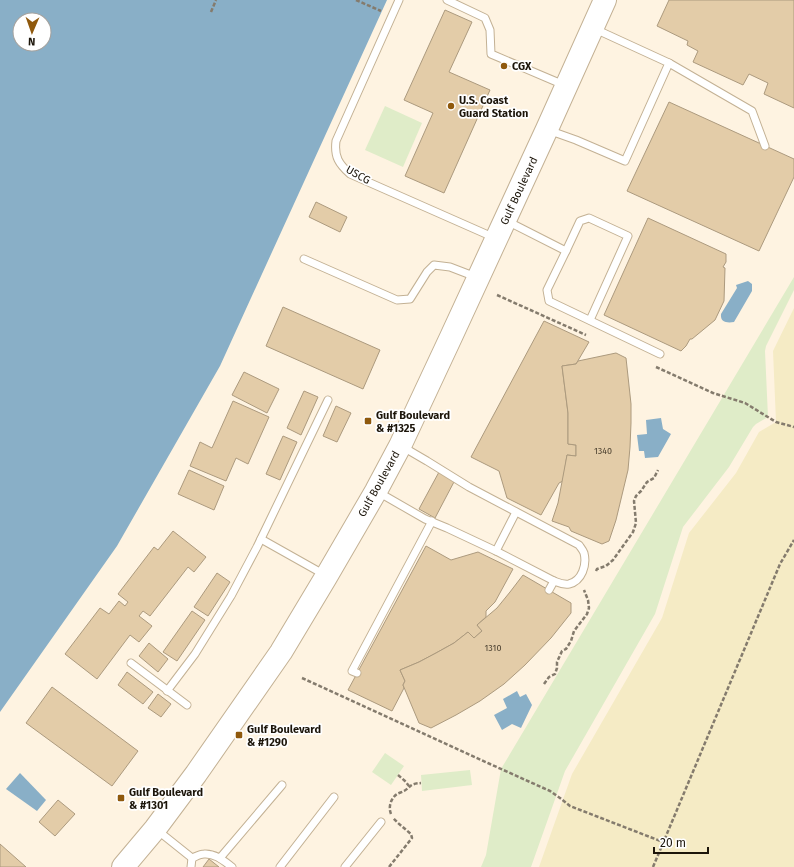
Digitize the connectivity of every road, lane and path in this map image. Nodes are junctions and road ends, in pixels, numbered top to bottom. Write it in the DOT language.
graph roads {
  1 [pos="216,0"];
  2 [pos="356,0"];
  3 [pos="399,0"];
  4 [pos="447,0"];
  5 [pos="605,0"];
  6 [pos="211,12"];
  7 [pos="381,12"];
  8 [pos="593,28"];
  9 [pos="669,63"];
  10 [pos="566,86"];
  11 [pos="547,130"];
  12 [pos="765,146"];
  13 [pos="501,229"];
  14 [pos="566,251"];
  15 [pos="304,259"];
  16 [pos="478,278"];
  17 [pos="497,295"];
  18 [pos="590,320"];
  19 [pos="587,335"];
  20 [pos="660,354"];
  21 [pos="651,364"];
  22 [pos="328,400"];
  23 [pos="794,427"];
  24 [pos="400,446"];
  25 [pos="658,470"];
  26 [pos="376,491"];
  27 [pos="516,512"];
  28 [pos="432,521"];
  29 [pos="261,539"];
  30 [pos="794,540"];
  31 [pos="496,551"];
  32 [pos="594,575"];
  33 [pos="326,576"];
  34 [pos="554,581"];
  35 [pos="584,588"];
  36 [pos="549,590"];
  37 [pos="131,663"];
  38 [pos="357,673"];
  39 [pos="302,678"];
  40 [pos="544,684"];
  41 [pos="167,690"];
  42 [pos="187,705"];
  43 [pos="398,776"];
  44 [pos="421,783"];
  45 [pos="282,785"];
  46 [pos="409,786"];
  47 [pos="334,797"];
  48 [pos="381,822"];
  49 [pos="155,829"];
  50 [pos="663,842"];
  51 [pos="192,858"];
  52 [pos="220,858"];
  53 [pos="124,867"];
  54 [pos="190,867"];
  55 [pos="232,867"];
  56 [pos="280,867"];
  57 [pos="345,867"];
  58 [pos="389,867"];
  59 [pos="653,867"];
  1 -- 6 [label="path"];
  2 -- 7 [label="path"];
  3 -- 13 [label="lane, USCG"];
  4 -- 10 [label="lane"];
  5 -- 8 [label="main road, Gulf Boulevard"];
  8 -- 9 [label="lane"];
  8 -- 10 [label="main road, Gulf Boulevard"];
  9 -- 11 [label="lane"];
  9 -- 12 [label="lane"];
  10 -- 11 [label="main road, Gulf Boulevard"];
  11 -- 13 [label="main road, Gulf Boulevard"];
  13 -- 14 [label="lane, USCG"];
  13 -- 16 [label="main road, Gulf Boulevard"];
  14 -- 18 [label="lane"];
  14 -- 18 [label="lane"];
  15 -- 16 [label="lane"];
  16 -- 24 [label="main road, Gulf Boulevard"];
  17 -- 19 [label="path"];
  18 -- 20 [label="lane"];
  21 -- 23 [label="path"];
  22 -- 29 [label="lane"];
  24 -- 26 [label="main road, Gulf Boulevard"];
  24 -- 27 [label="lane"];
  25 -- 32 [label="path"];
  26 -- 28 [label="lane"];
  26 -- 33 [label="main road, Gulf Boulevard"];
  27 -- 31 [label="lane"];
  27 -- 34 [label="lane"];
  28 -- 31 [label="lane"];
  28 -- 38 [label="lane"];
  29 -- 33 [label="lane"];
  29 -- 41 [label="lane"];
  30 -- 50 [label="path"];
  31 -- 34 [label="lane"];
  33 -- 49 [label="main road, Gulf Boulevard"];
  34 -- 36 [label="lane"];
  35 -- 40 [label="path"];
  37 -- 41 [label="lane"];
  39 -- 50 [label="path"];
  41 -- 42 [label="lane"];
  43 -- 46 [label="path"];
  44 -- 46 [label="path"];
  45 -- 52 [label="lane"];
  46 -- 58 [label="path"];
  47 -- 56 [label="lane"];
  48 -- 57 [label="lane"];
  49 -- 51 [label="lane"];
  49 -- 53 [label="main road, Gulf Boulevard"];
  50 -- 59 [label="path"];
  51 -- 52 [label="lane"];
  51 -- 54 [label="lane"];
  52 -- 55 [label="lane"];
}
